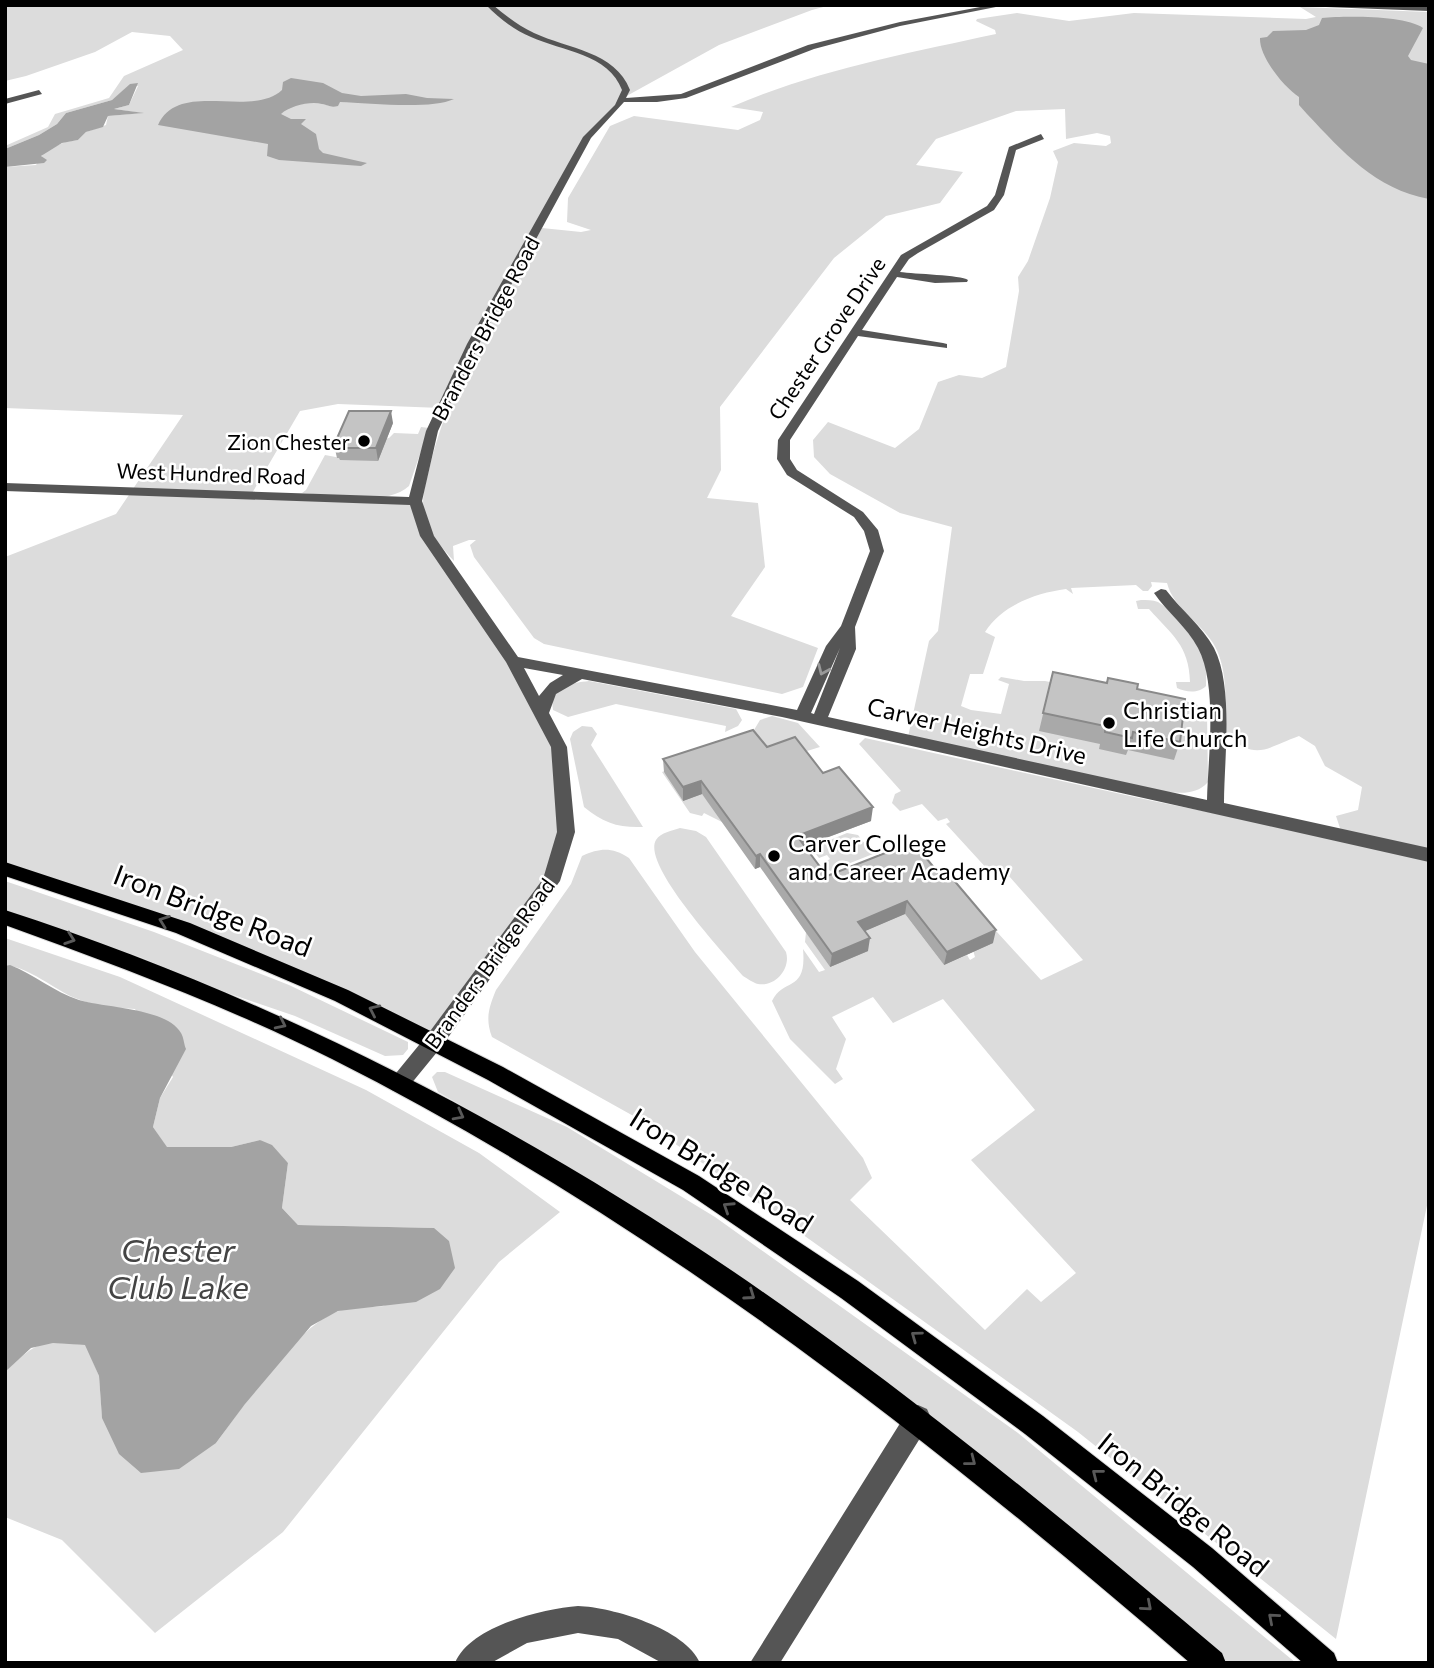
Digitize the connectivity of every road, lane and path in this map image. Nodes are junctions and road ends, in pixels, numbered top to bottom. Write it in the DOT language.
graph roads {
  1 [pos="489,5"];
  2 [pos="1003,5"];
  3 [pos="1326,5"];
  4 [pos="1429,9"];
  5 [pos="39,92"];
  6 [pos="621,100"];
  7 [pos="5,102"];
  8 [pos="1041,137"];
  9 [pos="894,274"];
  10 [pos="962,280"];
  11 [pos="856,332"];
  12 [pos="943,346"];
  13 [pos="5,487"];
  14 [pos="415,501"];
  15 [pos="1161,593"];
  16 [pos="848,627"];
  17 [pos="513,661"];
  18 [pos="582,673"];
  19 [pos="541,712"];
  20 [pos="802,716"];
  21 [pos="820,720"];
  22 [pos="1215,808"];
  23 [pos="1429,855"];
  24 [pos="5,869"];
  25 [pos="5,918"];
  26 [pos="435,1040"];
  27 [pos="399,1084"];
  28 [pos="918,1418"];
  29 [pos="469,1663"];
  30 [pos="686,1663"];
  31 [pos="764,1663"];
  32 [pos="1212,1663"];
  33 [pos="1324,1663"];
  1 -- 6 [label="street"];
  2 -- 6 [label="street"];
  3 -- 4 [label="street"];
  5 -- 7 [label="street"];
  6 -- 14 [label="street, Branders Bridge Road"];
  8 -- 9 [label="street, Chester Grove Drive"];
  9 -- 10 [label="street"];
  9 -- 11 [label="street, Chester Grove Drive"];
  11 -- 12 [label="street"];
  11 -- 16 [label="street, Chester Grove Drive"];
  13 -- 14 [label="street, West Hundred Road"];
  14 -- 17 [label="street, Branders Bridge Road"];
  15 -- 22 [label="street"];
  16 -- 20 [label="street, Chester Grove Drive, one-way"];
  16 -- 21 [label="street, Chester Grove Drive"];
  17 -- 18 [label="street, Carver Heights Drive"];
  17 -- 19 [label="street, Branders Bridge Road"];
  18 -- 19 [label="street"];
  18 -- 20 [label="street, Carver Heights Drive"];
  19 -- 26 [label="street, Branders Bridge Road"];
  20 -- 21 [label="street, Carver Heights Drive"];
  21 -- 22 [label="street, Carver Heights Drive"];
  22 -- 23 [label="street, Carver Heights Drive"];
  26 -- 24 [label="main road, Iron Bridge Road, one-way"];
  25 -- 27 [label="main road, one-way"];
  26 -- 27 [label="street, Branders Bridge Road"];
  33 -- 26 [label="main road, Iron Bridge Road, one-way"];
  27 -- 28 [label="main road, one-way"];
  28 -- 31 [label="street"];
  28 -- 32 [label="main road, one-way"];
  29 -- 30 [label="street"];
}
